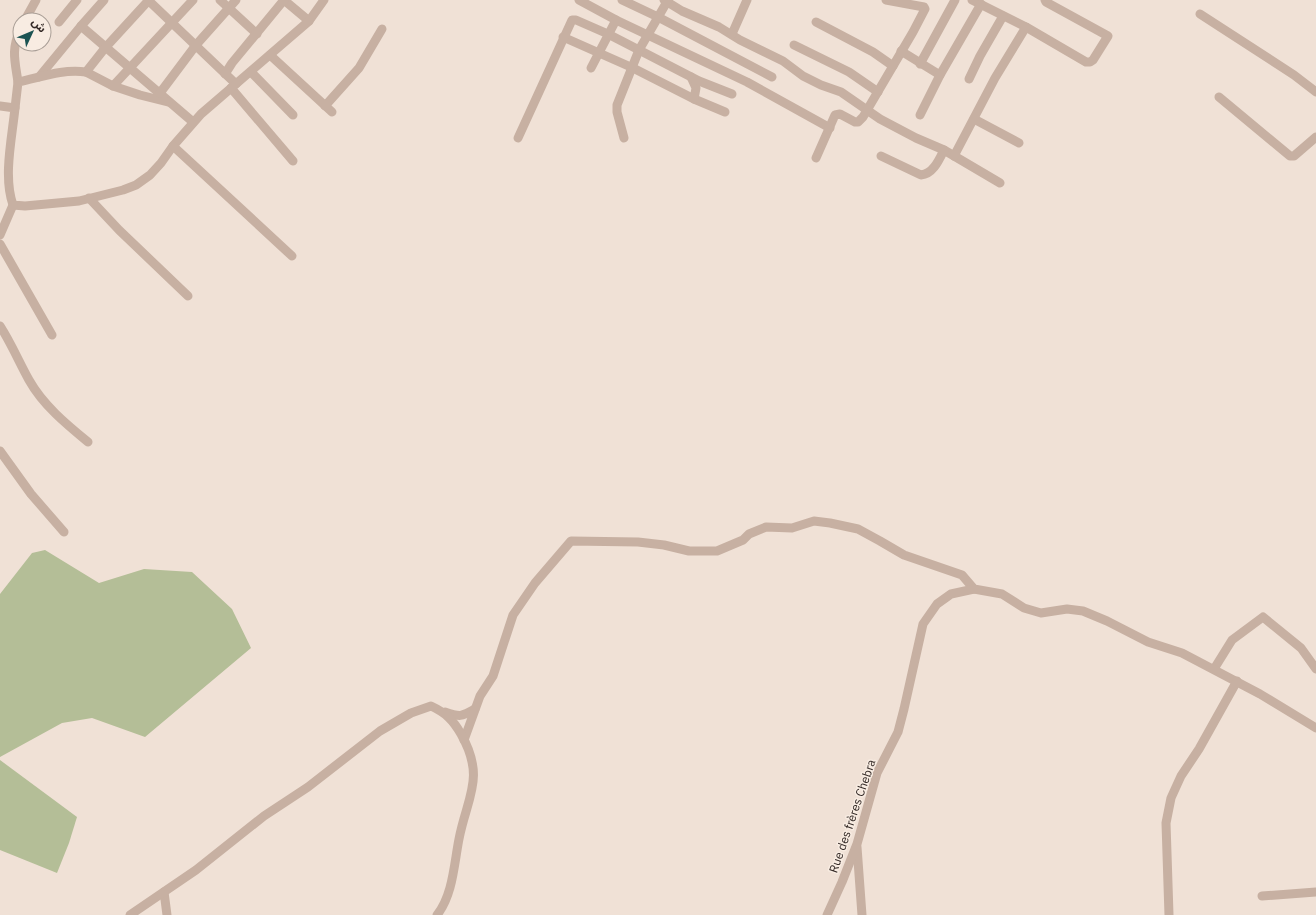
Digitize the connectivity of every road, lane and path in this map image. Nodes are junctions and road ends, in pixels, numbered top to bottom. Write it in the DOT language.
graph roads {
  1 [pos="36,0"];
  2 [pos="77,0"];
  3 [pos="104,0"];
  4 [pos="148,0"];
  5 [pos="193,0"];
  6 [pos="220,0"];
  7 [pos="236,0"];
  8 [pos="284,0"];
  9 [pos="324,0"];
  10 [pos="579,0"];
  11 [pos="622,0"];
  12 [pos="666,0"];
  13 [pos="747,0"];
  14 [pos="886,0"];
  15 [pos="955,0"];
  16 [pos="972,0"];
  17 [pos="1044,0"];
  18 [pos="981,4"];
  19 [pos="228,9"];
  20 [pos="29,12"];
  21 [pos="1200,14"];
  22 [pos="1003,16"];
  23 [pos="658,17"];
  24 [pos="616,20"];
  25 [pos="309,21"];
  26 [pos="59,22"];
  27 [pos="816,22"];
  28 [pos="172,23"];
  29 [pos="81,26"];
  30 [pos="1026,28"];
  31 [pos="382,29"];
  32 [pos="257,34"];
  33 [pos="608,34"];
  34 [pos="732,34"];
  35 [pos="648,35"];
  36 [pos="563,37"];
  37 [pos="196,45"];
  38 [pos="794,45"];
  39 [pos="105,48"];
  40 [pos="639,50"];
  41 [pos="901,51"];
  42 [pos="14,52"];
  43 [pos="599,53"];
  44 [pos="270,55"];
  45 [pos="920,64"];
  46 [pos="893,66"];
  47 [pos="129,68"];
  48 [pos="591,68"];
  49 [pos="633,68"];
  50 [pos="86,72"];
  51 [pos="251,72"];
  52 [pos="225,74"];
  53 [pos="940,75"];
  54 [pos="39,77"];
  55 [pos="691,77"];
  56 [pos="772,77"];
  57 [pos="969,79"];
  58 [pos="18,82"];
  59 [pos="113,86"];
  60 [pos="233,86"];
  61 [pos="878,92"];
  62 [pos="1316,92"];
  63 [pos="160,93"];
  64 [pos="732,94"];
  65 [pos="1219,97"];
  66 [pos="694,98"];
  67 [pos="172,103"];
  68 [pos="0,106"];
  69 [pos="325,106"];
  70 [pos="15,108"];
  71 [pos="868,110"];
  72 [pos="332,112"];
  73 [pos="725,112"];
  74 [pos="293,115"];
  75 [pos="920,115"];
  76 [pos="974,118"];
  77 [pos="194,122"];
  78 [pos="830,128"];
  79 [pos="1316,137"];
  80 [pos="518,138"];
  81 [pos="624,138"];
  82 [pos="1019,143"];
  83 [pos="173,146"];
  84 [pos="944,150"];
  85 [pos="881,156"];
  86 [pos="954,156"];
  87 [pos="816,158"];
  88 [pos="293,161"];
  89 [pos="1000,183"];
  90 [pos="89,198"];
  91 [pos="13,205"];
  92 [pos="0,235"];
  93 [pos="0,244"];
  94 [pos="292,256"];
  95 [pos="188,296"];
  96 [pos="0,326"];
  97 [pos="52,335"];
  98 [pos="88,442"];
  99 [pos="0,451"];
  100 [pos="64,532"];
  101 [pos="974,589"];
  102 [pos="1316,669"];
  103 [pos="1214,670"];
  104 [pos="1237,682"];
  105 [pos="475,709"];
  106 [pos="443,711"];
  107 [pos="1316,728"];
  108 [pos="464,740"];
  109 [pos="857,844"];
  110 [pos="842,882"];
  111 [pos="860,885"];
  112 [pos="164,892"];
  113 [pos="1316,892"];
  114 [pos="1262,896"];
  115 [pos="130,915"];
  116 [pos="167,915"];
  117 [pos="437,915"];
  118 [pos="827,915"];
  119 [pos="862,915"];
  120 [pos="1169,915"];
  1 -- 20 [label="street"];
  2 -- 26 [label="street"];
  3 -- 29 [label="street"];
  4 -- 28 [label="street"];
  4 -- 39 [label="street"];
  5 -- 28 [label="street"];
  6 -- 19 [label="street"];
  7 -- 19 [label="street"];
  8 -- 25 [label="street"];
  8 -- 32 [label="street"];
  9 -- 25 [label="street"];
  10 -- 24 [label="street"];
  11 -- 23 [label="street"];
  12 -- 23 [label="street"];
  12 -- 34 [label="street"];
  13 -- 34 [label="street"];
  14 -- 41 [label="street"];
  15 -- 45 [label="street"];
  16 -- 18 [label="street"];
  17 -- 30 [label="street"];
  18 -- 22 [label="street"];
  18 -- 53 [label="street"];
  19 -- 32 [label="street"];
  19 -- 37 [label="street"];
  21 -- 62 [label="street"];
  22 -- 30 [label="street"];
  22 -- 57 [label="street"];
  23 -- 35 [label="street"];
  23 -- 56 [label="street"];
  24 -- 33 [label="street"];
  24 -- 35 [label="street"];
  25 -- 44 [label="street"];
  27 -- 46 [label="street"];
  28 -- 37 [label="street"];
  28 -- 47 [label="street"];
  29 -- 39 [label="street"];
  29 -- 54 [label="street"];
  30 -- 76 [label="street"];
  31 -- 69 [label="street"];
  32 -- 52 [label="street"];
  33 -- 36 [label="street"];
  33 -- 40 [label="street"];
  33 -- 43 [label="street"];
  34 -- 71 [label="street"];
  35 -- 40 [label="street"];
  35 -- 78 [label="street"];
  36 -- 43 [label="street"];
  36 -- 80 [label="street"];
  37 -- 52 [label="street"];
  37 -- 63 [label="street"];
  38 -- 61 [label="street"];
  39 -- 47 [label="street"];
  39 -- 50 [label="street"];
  40 -- 49 [label="street"];
  40 -- 55 [label="street"];
  41 -- 45 [label="street"];
  41 -- 46 [label="street"];
  42 -- 58 [label="street"];
  43 -- 48 [label="street"];
  43 -- 49 [label="street"];
  44 -- 51 [label="street"];
  44 -- 69 [label="street"];
  45 -- 53 [label="street"];
  46 -- 61 [label="street"];
  47 -- 59 [label="street"];
  47 -- 63 [label="street"];
  49 -- 66 [label="street"];
  49 -- 81 [label="street"];
  50 -- 54 [label="street"];
  50 -- 59 [label="street"];
  51 -- 60 [label="street"];
  51 -- 74 [label="street"];
  52 -- 60 [label="street"];
  53 -- 75 [label="street"];
  54 -- 58 [label="street"];
  55 -- 64 [label="street"];
  55 -- 66 [label="street"];
  58 -- 70 [label="street"];
  59 -- 67 [label="street"];
  60 -- 77 [label="street"];
  60 -- 88 [label="street"];
  61 -- 71 [label="street"];
  63 -- 67 [label="street"];
  65 -- 79 [label="street"];
  66 -- 73 [label="street"];
  67 -- 77 [label="street"];
  68 -- 70 [label="street"];
  69 -- 72 [label="street"];
  70 -- 91 [label="street"];
  71 -- 78 [label="street"];
  71 -- 84 [label="street"];
  76 -- 82 [label="street"];
  76 -- 86 [label="street"];
  77 -- 83 [label="street"];
  78 -- 87 [label="street"];
  83 -- 90 [label="street"];
  83 -- 94 [label="street"];
  84 -- 85 [label="street"];
  84 -- 86 [label="street"];
  86 -- 89 [label="street"];
  90 -- 91 [label="street"];
  90 -- 95 [label="street"];
  91 -- 92 [label="street"];
  93 -- 97 [label="street"];
  96 -- 98 [label="street"];
  99 -- 100 [label="street"];
  101 -- 103 [label="street"];
  101 -- 105 [label="street"];
  101 -- 109 [label="street, Rue des frères Chebra"];
  102 -- 103 [label="street"];
  103 -- 104 [label="street"];
  104 -- 107 [label="street"];
  104 -- 120 [label="street"];
  105 -- 106 [label="street"];
  105 -- 108 [label="street"];
  106 -- 108 [label="street"];
  106 -- 112 [label="street"];
  108 -- 117 [label="street"];
  109 -- 110 [label="street, Rue des frères Chebra"];
  109 -- 111 [label="street"];
  110 -- 111 [label="street"];
  110 -- 118 [label="street, Rue des frères Chebra"];
  111 -- 119 [label="street"];
  112 -- 115 [label="street"];
  112 -- 116 [label="street"];
  113 -- 114 [label="street"];
}
